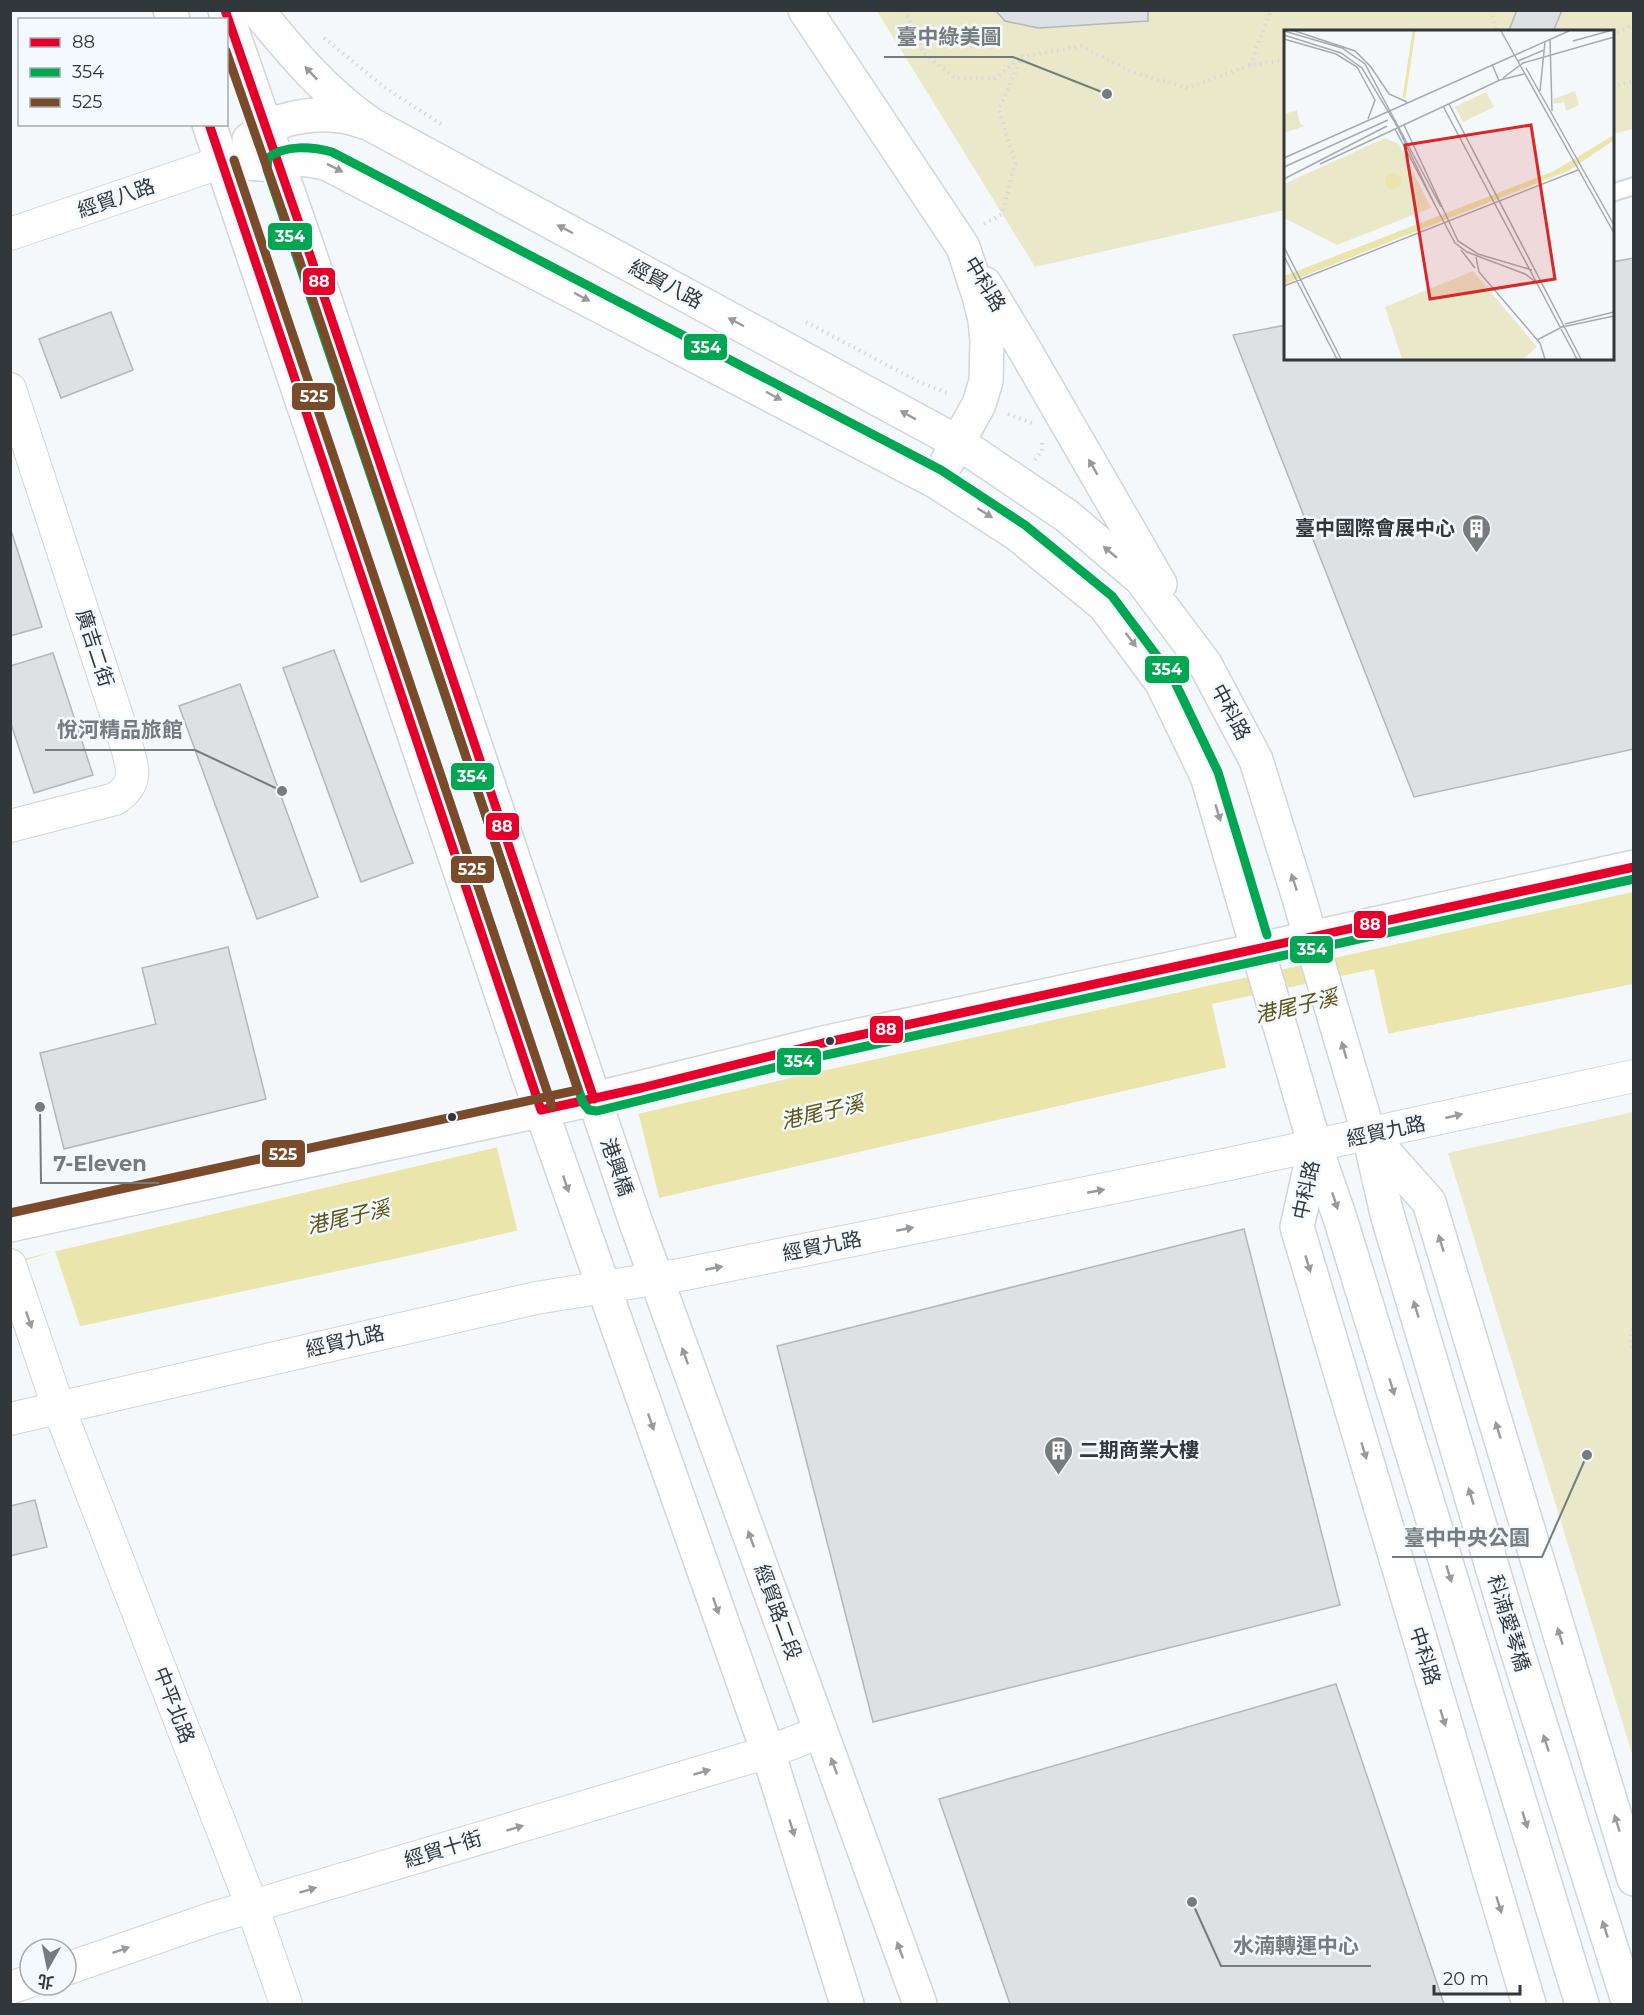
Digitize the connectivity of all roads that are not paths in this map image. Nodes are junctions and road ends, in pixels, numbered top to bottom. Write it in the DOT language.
graph roads {
  1 [pos="257,10"];
  2 [pos="805,10"];
  3 [pos="228,19"];
  4 [pos="372,125"];
  5 [pos="210,126"];
  6 [pos="266,127"];
  7 [pos="222,162"];
  8 [pos="278,165"];
  9 [pos="1622,190"];
  10 [pos="1634,202"];
  11 [pos="10,234"];
  12 [pos="970,238"];
  13 [pos="10,389"];
  14 [pos="959,443"];
  15 [pos="935,482"];
  16 [pos="1205,664"];
  17 [pos="10,826"];
  18 [pos="1634,867"];
  19 [pos="1312,937"];
  20 [pos="1259,949"];
  21 [pos="1634,1076"];
  22 [pos="596,1106"];
  23 [pos="1364,1120"];
  24 [pos="544,1121"];
  25 [pos="1315,1146"];
  26 [pos="635,1220"];
  27 [pos="10,1225"];
  28 [pos="10,1264"];
  29 [pos="657,1279"];
  30 [pos="605,1287"];
  31 [pos="58,1406"];
  32 [pos="10,1419"];
  33 [pos="821,1732"];
  34 [pos="768,1752"];
  35 [pos="1634,1879"];
  36 [pos="252,1906"];
  37 [pos="78,1965"];
  38 [pos="286,2004"];
  39 [pos="847,2004"];
  40 [pos="920,2004"];
  41 [pos="1529,2004"];
  42 [pos="1582,2004"];
  43 [pos="1629,2004"];
  4 -- 1 [label="street, 經貿八路, one-way"];
  2 -- 12 [label="street, 中科路"];
  3 -- 6 [label="street"];
  4 -- 6 [label="street, 經貿八路"];
  14 -- 4 [label="street, 經貿八路, one-way"];
  5 -- 7 [label="street"];
  6 -- 7 [label="street, 經貿八路"];
  6 -- 8 [label="street"];
  7 -- 8 [label="street, 經貿八路"];
  7 -- 11 [label="street, 經貿八路"];
  7 -- 24 [label="street"];
  8 -- 15 [label="street, 經貿八路, one-way"];
  8 -- 22 [label="street"];
  9 -- 10 [label="lane"];
  12 -- 14 [label="street, 中科路"];
  16 -- 12 [label="street, 中科路, one-way"];
  13 -- 17 [label="street, 廣吉二街"];
  14 -- 15 [label="street, 中科路"];
  16 -- 14 [label="street, 中科路, one-way"];
  15 -- 20 [label="street, 中科路, one-way"];
  19 -- 16 [label="street, 中科路, one-way"];
  18 -- 19 [label="street"];
  19 -- 20 [label="street"];
  23 -- 19 [label="street, 中科路, one-way"];
  20 -- 22 [label="street"];
  20 -- 25 [label="street, 中科路"];
  23 -- 21 [label="street, 經貿九路, one-way"];
  22 -- 24 [label="street"];
  22 -- 26 [label="street, 港興橋"];
  23 -- 25 [label="street, 經貿九路"];
  35 -- 23 [label="street, 中科路, one-way"];
  43 -- 23 [label="street, 科湳愛琴橋, one-way"];
  24 -- 27 [label="street"];
  24 -- 30 [label="street, one-way"];
  29 -- 25 [label="street, 經貿九路, one-way"];
  25 -- 41 [label="street, 中科路, one-way"];
  25 -- 42 [label="street, one-way"];
  26 -- 29 [label="street, 經貿路二段"];
  28 -- 31 [label="street, 中平北路, one-way"];
  29 -- 30 [label="street, 經貿九路"];
  33 -- 29 [label="street, 經貿路二段, one-way"];
  30 -- 31 [label="street, 經貿九路"];
  30 -- 34 [label="street, one-way"];
  31 -- 32 [label="street, 經貿九路"];
  31 -- 36 [label="street, 中平北路"];
  33 -- 34 [label="street, 經貿十街"];
  40 -- 33 [label="street, 經貿路二段, one-way"];
  36 -- 34 [label="street, 經貿十街, one-way"];
  34 -- 39 [label="street, one-way"];
  37 -- 36 [label="street, 經貿十街, one-way"];
  36 -- 38 [label="street, 中平北路"];
}
